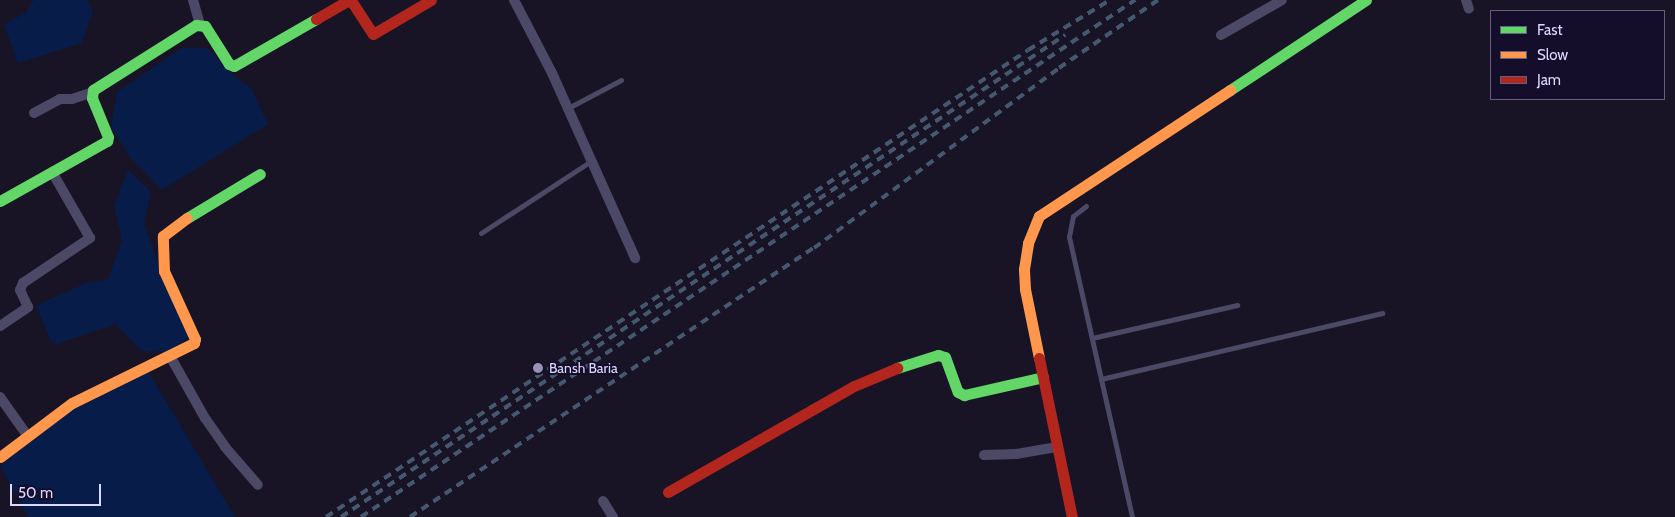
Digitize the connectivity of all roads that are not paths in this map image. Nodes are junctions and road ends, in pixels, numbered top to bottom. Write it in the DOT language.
graph roads {
  1 [pos="193,0"];
  2 [pos="431,0"];
  3 [pos="514,0"];
  4 [pos="1282,0"];
  5 [pos="1366,0"];
  6 [pos="200,24"];
  7 [pos="1222,35"];
  8 [pos="621,80"];
  9 [pos="91,93"];
  10 [pos="568,108"];
  11 [pos="34,113"];
  12 [pos="591,160"];
  13 [pos="52,172"];
  14 [pos="260,174"];
  15 [pos="0,201"];
  16 [pos="1086,206"];
  17 [pos="481,233"];
  18 [pos="635,258"];
  19 [pos="1237,305"];
  20 [pos="1382,313"];
  21 [pos="0,326"];
  22 [pos="1092,338"];
  23 [pos="170,356"];
  24 [pos="1043,377"];
  25 [pos="1101,379"];
  26 [pos="0,397"];
  27 [pos="27,435"];
  28 [pos="1058,447"];
  29 [pos="984,455"];
  30 [pos="0,457"];
  31 [pos="258,485"];
  32 [pos="668,492"];
  33 [pos="603,501"];
  34 [pos="613,517"];
  35 [pos="1072,517"];
  36 [pos="1132,517"];
  1 -- 6 [label="street"];
  2 -- 6 [label="street"];
  3 -- 10 [label="street"];
  4 -- 7 [label="street"];
  5 -- 24 [label="street"];
  6 -- 9 [label="street"];
  8 -- 10 [label="lane"];
  9 -- 11 [label="street"];
  9 -- 13 [label="street"];
  10 -- 12 [label="street"];
  12 -- 17 [label="lane"];
  12 -- 18 [label="street"];
  13 -- 15 [label="street"];
  13 -- 21 [label="street"];
  14 -- 23 [label="street"];
  16 -- 22 [label="lane"];
  19 -- 22 [label="lane"];
  20 -- 25 [label="lane"];
  22 -- 25 [label="lane"];
  23 -- 27 [label="street"];
  23 -- 31 [label="street"];
  24 -- 28 [label="street"];
  24 -- 32 [label="street"];
  25 -- 36 [label="lane"];
  26 -- 27 [label="street"];
  27 -- 30 [label="street"];
  28 -- 29 [label="street"];
  28 -- 35 [label="street"];
  33 -- 34 [label="street"];
}
